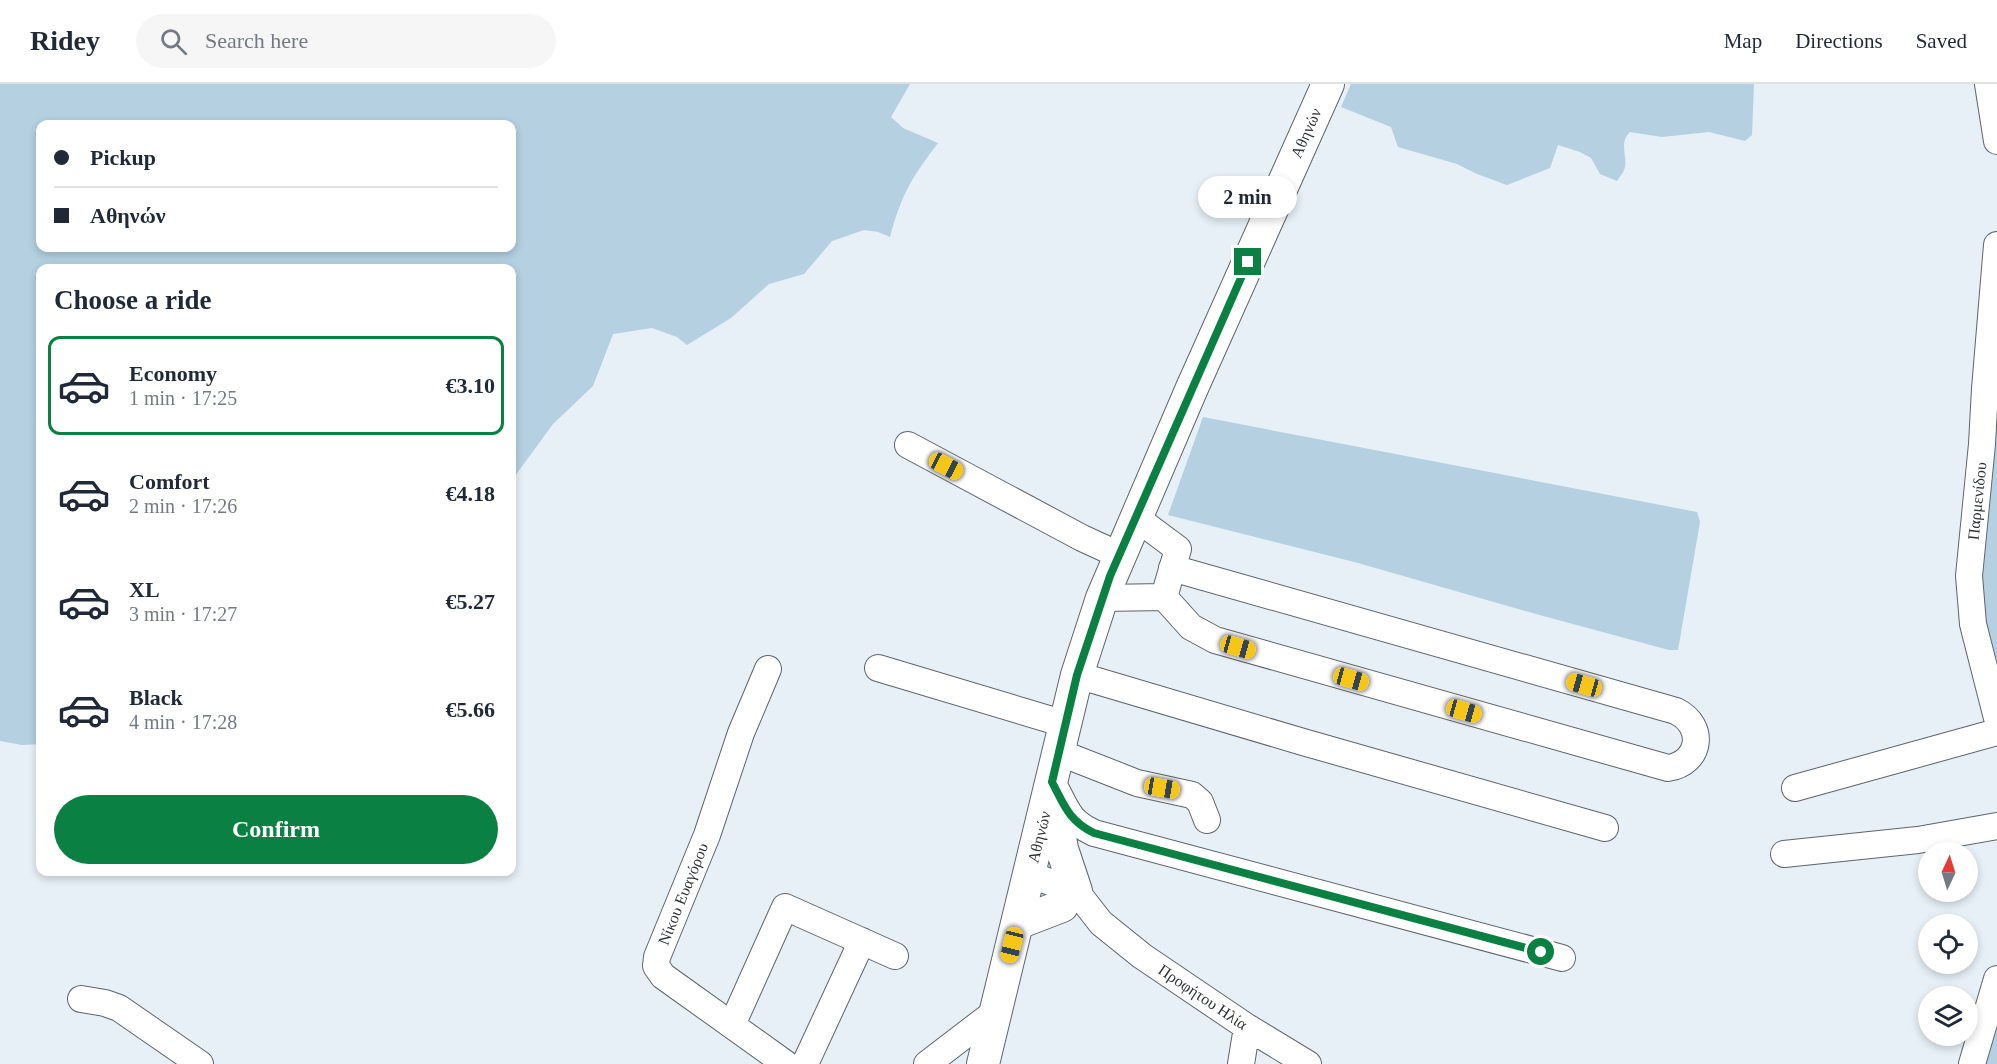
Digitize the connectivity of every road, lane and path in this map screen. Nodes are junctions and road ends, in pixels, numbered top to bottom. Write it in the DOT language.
graph roads {
  1 [pos="1328,84"];
  2 [pos="1988,84"];
  3 [pos="1997,141"];
  4 [pos="1997,245"];
  5 [pos="1991,391"];
  6 [pos="908,445"];
  7 [pos="1135,517"];
  8 [pos="1119,555"];
  9 [pos="1172,568"];
  10 [pos="1164,597"];
  11 [pos="1102,598"];
  12 [pos="878,668"];
  13 [pos="768,669"];
  14 [pos="1077,675"];
  15 [pos="1997,718"];
  16 [pos="1997,732"];
  17 [pos="1061,738"];
  18 [pos="1052,782"];
  19 [pos="1795,788"];
  20 [pos="1207,820"];
  21 [pos="1997,826"];
  22 [pos="1605,828"];
  23 [pos="1784,854"];
  24 [pos="1028,884"];
  25 [pos="1069,898"];
  26 [pos="1018,923"];
  27 [pos="862,941"];
  28 [pos="895,957"];
  29 [pos="1563,958"];
  30 [pos="1997,979"];
  31 [pos="81,999"];
  32 [pos="995,1012"];
  33 [pos="732,1025"];
  34 [pos="1247,1027"];
  35 [pos="201,1064"];
  36 [pos="786,1064"];
  37 [pos="805,1064"];
  38 [pos="927,1064"];
  39 [pos="983,1064"];
  40 [pos="1241,1064"];
  41 [pos="1308,1064"];
  42 [pos="1972,1064"];
  1 -- 7 [label="main road, Αθηνών"];
  2 -- 3 [label="street"];
  4 -- 5 [label="street, Παρμενίδου"];
  5 -- 15 [label="street, Παρμενίδου"];
  6 -- 8 [label="street"];
  7 -- 8 [label="main road, Αθηνών"];
  7 -- 9 [label="street"];
  8 -- 11 [label="main road, Αθηνών"];
  9 -- 10 [label="street"];
  9 -- 10 [label="street"];
  10 -- 11 [label="street"];
  11 -- 14 [label="main road, Αθηνών"];
  12 -- 17 [label="street"];
  13 -- 33 [label="street, Νίκου Ευαγόρου"];
  14 -- 17 [label="main road, Αθηνών"];
  14 -- 22 [label="street"];
  16 -- 19 [label="street"];
  17 -- 18 [label="main road, Αθηνών"];
  17 -- 20 [label="street"];
  18 -- 24 [label="main road, Αθηνών"];
  18 -- 25 [label="main road"];
  18 -- 29 [label="street"];
  21 -- 23 [label="street"];
  24 -- 25 [label="street"];
  24 -- 26 [label="main road, Αθηνών"];
  25 -- 26 [label="main road"];
  25 -- 34 [label="street, Προφήτου Ηλία"];
  26 -- 32 [label="main road, Αθηνών"];
  27 -- 28 [label="street"];
  27 -- 33 [label="street"];
  27 -- 37 [label="street"];
  30 -- 42 [label="street"];
  31 -- 35 [label="street"];
  32 -- 38 [label="street"];
  32 -- 39 [label="main road, Αθηνών"];
  33 -- 36 [label="street, Νίκου Ευαγόρου"];
  34 -- 40 [label="street"];
  34 -- 41 [label="street, Προφήτου Ηλία"];
}
